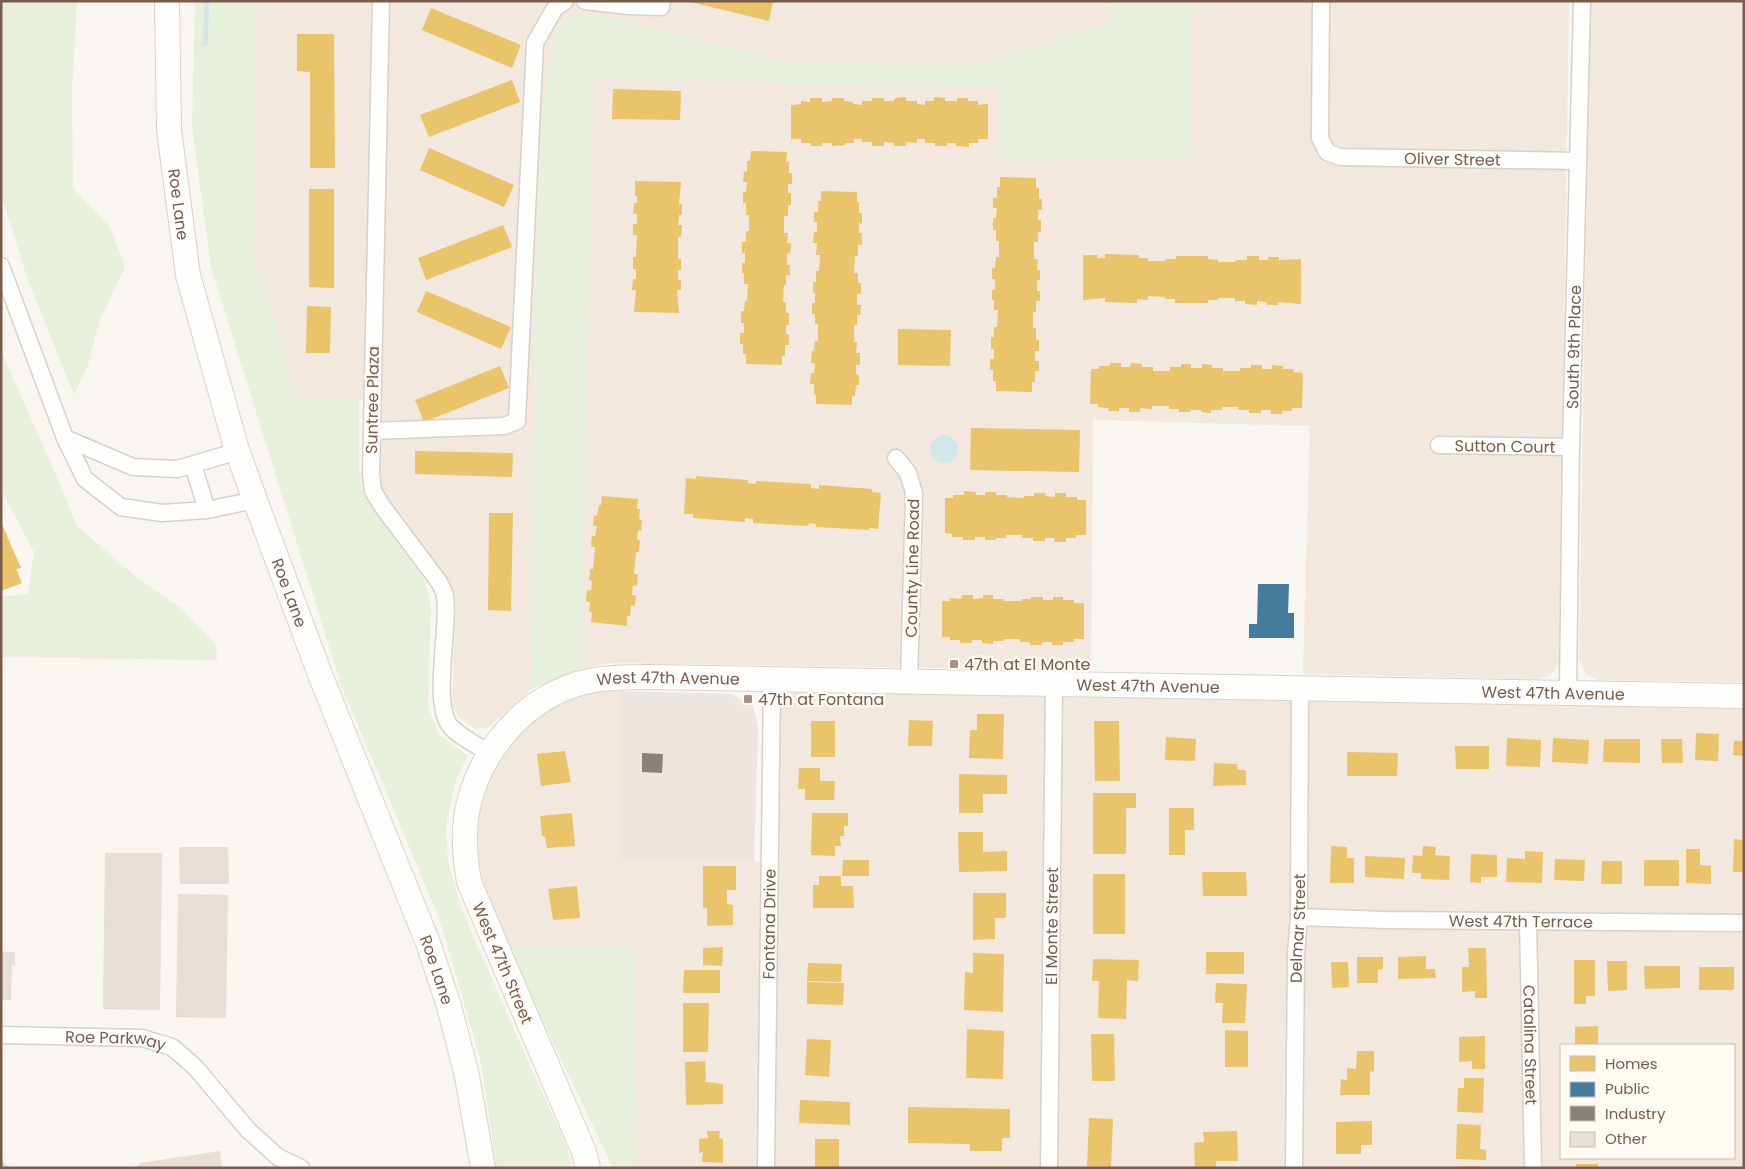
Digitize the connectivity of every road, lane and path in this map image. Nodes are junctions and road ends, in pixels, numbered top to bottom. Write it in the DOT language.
graph roads {
  1 [pos="167,1"];
  2 [pos="381,1"];
  3 [pos="565,1"];
  4 [pos="585,1"];
  5 [pos="662,1"];
  6 [pos="1320,1"];
  7 [pos="1582,1"];
  8 [pos="1578,161"];
  9 [pos="1,266"];
  10 [pos="372,431"];
  11 [pos="64,438"];
  12 [pos="1439,445"];
  13 [pos="1571,447"];
  14 [pos="236,448"];
  15 [pos="896,458"];
  16 [pos="193,465"];
  17 [pos="255,500"];
  18 [pos="207,510"];
  19 [pos="772,680"];
  20 [pos="909,682"];
  21 [pos="1054,684"];
  22 [pos="1300,689"];
  23 [pos="1568,693"];
  24 [pos="1744,696"];
  25 [pos="490,753"];
  26 [pos="1298,917"];
  27 [pos="1528,921"];
  28 [pos="1744,924"];
  29 [pos="1,1035"];
  30 [pos="301,1168"];
  31 [pos="483,1168"];
  32 [pos="588,1168"];
  33 [pos="766,1168"];
  34 [pos="1049,1168"];
  35 [pos="1294,1168"];
  36 [pos="1533,1168"];
  1 -- 14 [label="street, Roe Lane"];
  2 -- 10 [label="street, Suntree Plaza"];
  3 -- 10 [label="street"];
  4 -- 5 [label="street"];
  6 -- 8 [label="street, Oliver Street"];
  7 -- 8 [label="street, South 9th Place"];
  8 -- 13 [label="street, South 9th Place"];
  9 -- 11 [label="street"];
  10 -- 25 [label="street, Suntree Plaza"];
  11 -- 16 [label="street"];
  11 -- 18 [label="street"];
  12 -- 13 [label="street, Sutton Court"];
  13 -- 23 [label="street, South 9th Place"];
  14 -- 16 [label="street"];
  14 -- 17 [label="street, Roe Lane"];
  15 -- 20 [label="street, County Line Road"];
  16 -- 18 [label="street"];
  17 -- 18 [label="street"];
  17 -- 31 [label="street, Roe Lane"];
  19 -- 20 [label="street, West 47th Avenue"];
  19 -- 25 [label="street, West 47th Avenue"];
  19 -- 33 [label="street, Fontana Drive"];
  20 -- 21 [label="street, West 47th Avenue"];
  21 -- 22 [label="street, West 47th Avenue"];
  21 -- 34 [label="street, El Monte Street"];
  22 -- 23 [label="street, West 47th Avenue"];
  22 -- 26 [label="street, Delmar Street"];
  23 -- 24 [label="street, West 47th Avenue"];
  25 -- 32 [label="street, West 47th Street"];
  26 -- 27 [label="street, West 47th Terrace"];
  26 -- 35 [label="street, Delmar Street"];
  27 -- 28 [label="street, West 47th Terrace"];
  27 -- 36 [label="street, Catalina Street"];
  29 -- 30 [label="street, Roe Parkway"];
}
